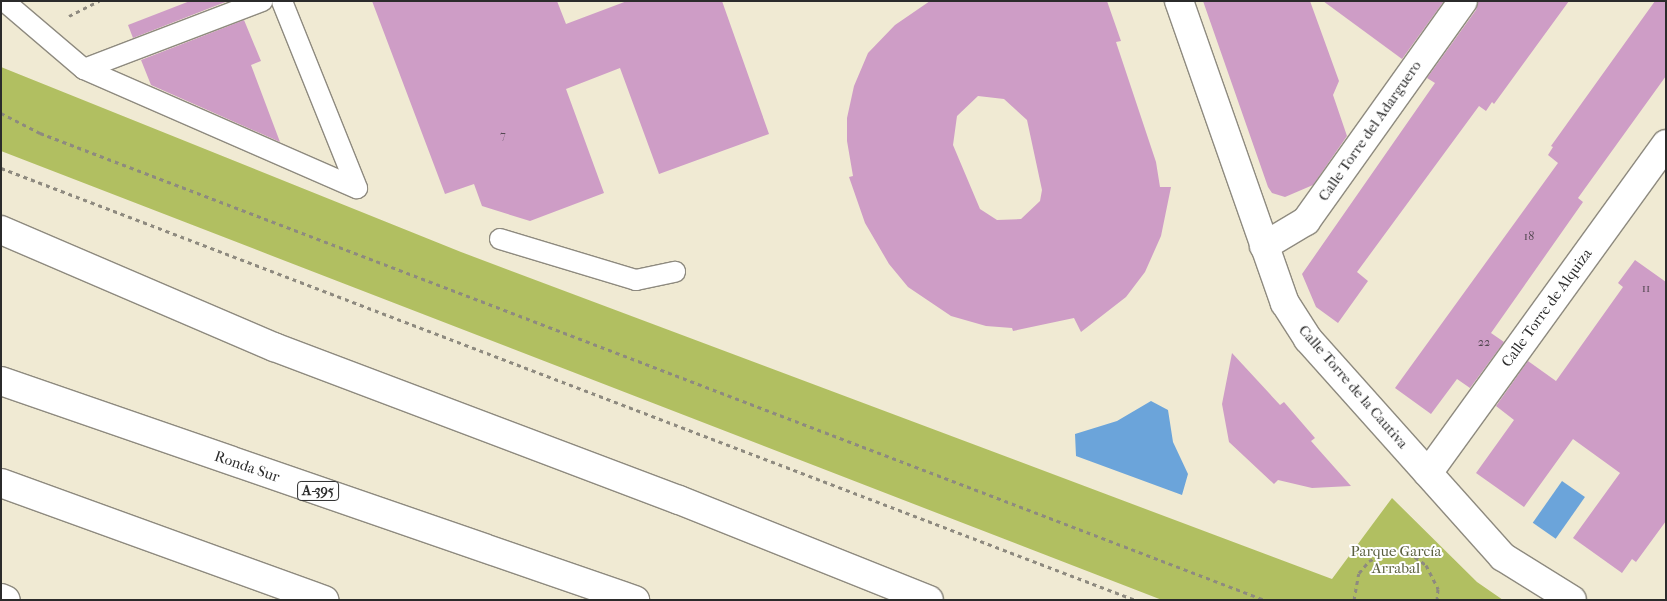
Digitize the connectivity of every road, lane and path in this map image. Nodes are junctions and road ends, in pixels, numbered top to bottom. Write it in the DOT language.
graph roads {
  1 [pos="4,1"];
  2 [pos="262,1"];
  3 [pos="282,1"];
  4 [pos="1179,1"];
  5 [pos="1463,1"];
  6 [pos="84,69"];
  7 [pos="1,113"];
  8 [pos="1666,144"];
  9 [pos="1,168"];
  10 [pos="1,230"];
  11 [pos="500,239"];
  12 [pos="1264,246"];
  13 [pos="675,272"];
  14 [pos="1,381"];
  15 [pos="1428,473"];
  16 [pos="1,483"];
  17 [pos="1,598"];
  18 [pos="6,600"];
  19 [pos="324,600"];
  20 [pos="635,600"];
  21 [pos="928,600"];
  22 [pos="1135,600"];
  23 [pos="1265,600"];
  24 [pos="1354,600"];
  25 [pos="1437,600"];
  26 [pos="1572,600"];
  1 -- 6 [label="lane"];
  2 -- 6 [label="lane"];
  3 -- 6 [label="lane"];
  4 -- 12 [label="main road, Calle Torre de la Cautiva"];
  5 -- 12 [label="main road, Calle Torre del Adarguero"];
  7 -- 23 [label="path"];
  8 -- 15 [label="main road, Calle Torre de Alquiza"];
  9 -- 22 [label="path"];
  10 -- 21 [label="main road"];
  11 -- 13 [label="lane"];
  12 -- 15 [label="main road, Calle Torre de la Cautiva"];
  14 -- 20 [label="main road, Ronda Sur / A-395"];
  15 -- 26 [label="main road, Calle Torre de la Cautiva"];
  16 -- 19 [label="main road"];
  17 -- 18 [label="main road"];
  24 -- 25 [label="path"];
}
